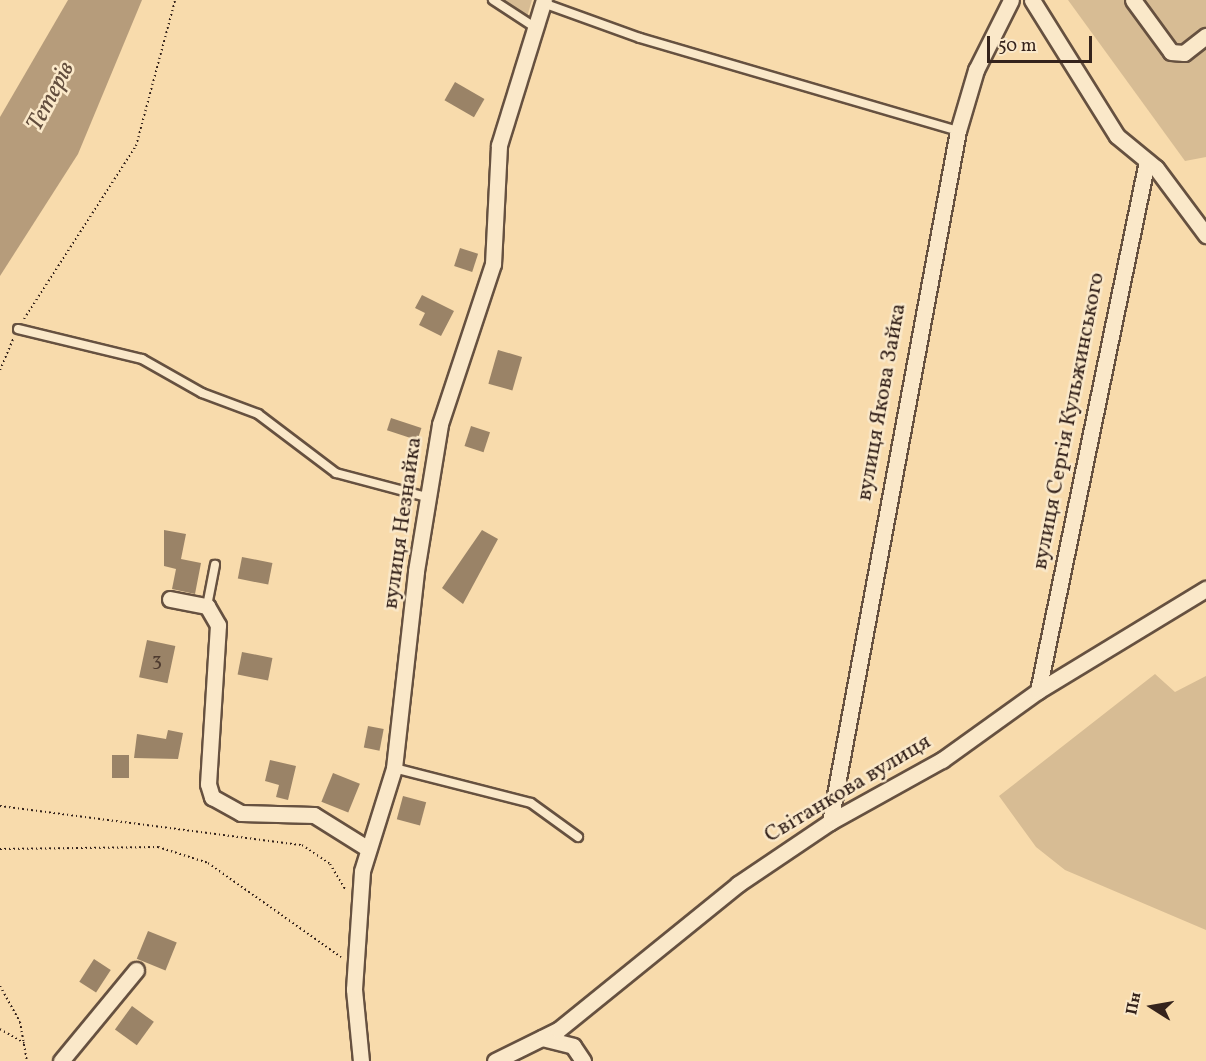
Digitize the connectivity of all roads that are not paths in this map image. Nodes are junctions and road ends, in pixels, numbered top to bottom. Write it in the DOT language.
graph roads {
  1 [pos="494,0"];
  2 [pos="1011,0"];
  3 [pos="1032,0"];
  4 [pos="1133,0"];
  5 [pos="544,2"];
  6 [pos="536,28"];
  7 [pos="1206,36"];
  8 [pos="957,131"];
  9 [pos="1147,161"];
  10 [pos="1206,235"];
  11 [pos="18,329"];
  12 [pos="427,497"];
  13 [pos="215,565"];
  14 [pos="1206,589"];
  15 [pos="170,599"];
  16 [pos="207,606"];
  17 [pos="1038,691"];
  18 [pos="394,768"];
  19 [pos="830,822"];
  20 [pos="578,837"];
  21 [pos="367,849"];
  22 [pos="136,970"];
  23 [pos="542,1038"];
  24 [pos="61,1061"];
  25 [pos="361,1061"];
  26 [pos="495,1061"];
  27 [pos="583,1061"];
  1 -- 6 [label="lane"];
  2 -- 8 [label="street, вулиця Якова Зайка"];
  3 -- 9 [label="street"];
  4 -- 7 [label="street"];
  5 -- 6 [label="street, вулиця Незнайка"];
  5 -- 8 [label="lane"];
  6 -- 12 [label="street, вулиця Незнайка"];
  8 -- 19 [label="street, вулиця Якова Зайка"];
  9 -- 10 [label="street"];
  9 -- 17 [label="street, вулиця Сергія Кульжинського"];
  11 -- 12 [label="lane"];
  12 -- 18 [label="street, вулиця Незнайка"];
  13 -- 16 [label="lane"];
  14 -- 17 [label="street, Світанкова вулиця"];
  15 -- 16 [label="street"];
  16 -- 21 [label="street"];
  17 -- 19 [label="street, Світанкова вулиця"];
  18 -- 20 [label="lane"];
  18 -- 21 [label="street, вулиця Незнайка"];
  19 -- 23 [label="street, Світанкова вулиця"];
  21 -- 25 [label="street, вулиця Незнайка"];
  22 -- 24 [label="street"];
  23 -- 26 [label="street, Світанкова вулиця"];
  23 -- 27 [label="street"];
}
